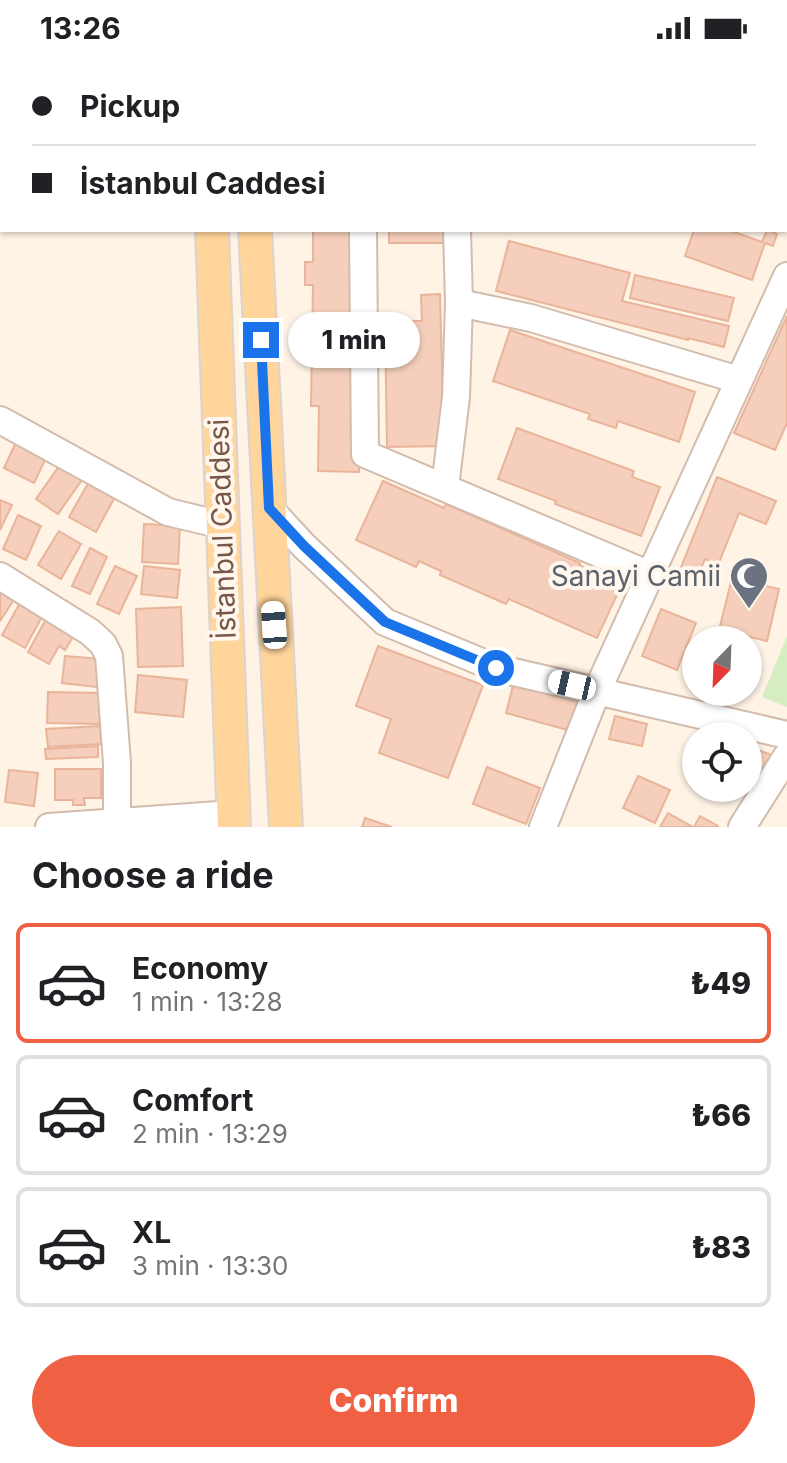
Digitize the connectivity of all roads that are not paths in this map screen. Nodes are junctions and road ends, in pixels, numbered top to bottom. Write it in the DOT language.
graph roads {
  1 [pos="212,232"];
  2 [pos="255,232"];
  3 [pos="363,232"];
  4 [pos="457,232"];
  5 [pos="787,276"];
  6 [pos="459,303"];
  7 [pos="739,380"];
  8 [pos="2,427"];
  9 [pos="445,487"];
  10 [pos="269,508"];
  11 [pos="222,525"];
  12 [pos="650,575"];
  13 [pos="0,576"];
  14 [pos="597,691"];
  15 [pos="787,735"];
  16 [pos="787,756"];
  17 [pos="234,820"];
  18 [pos="116,824"];
  19 [pos="49,827"];
  20 [pos="286,827"];
  21 [pos="543,827"];
  22 [pos="742,827"];
  1 -- 11 [label="main road, İstanbul Caddesi"];
  2 -- 10 [label="main road, İstanbul Caddesi"];
  3 -- 9 [label="street"];
  4 -- 6 [label="street"];
  5 -- 7 [label="street"];
  6 -- 7 [label="street"];
  6 -- 9 [label="street"];
  7 -- 12 [label="street"];
  8 -- 11 [label="street"];
  9 -- 12 [label="street"];
  10 -- 14 [label="street"];
  10 -- 20 [label="main road, İstanbul Caddesi"];
  11 -- 17 [label="main road, İstanbul Caddesi"];
  12 -- 14 [label="street"];
  13 -- 18 [label="street"];
  14 -- 15 [label="street"];
  14 -- 21 [label="street"];
  16 -- 22 [label="street"];
  17 -- 18 [label="street"];
  18 -- 19 [label="street"];
}
